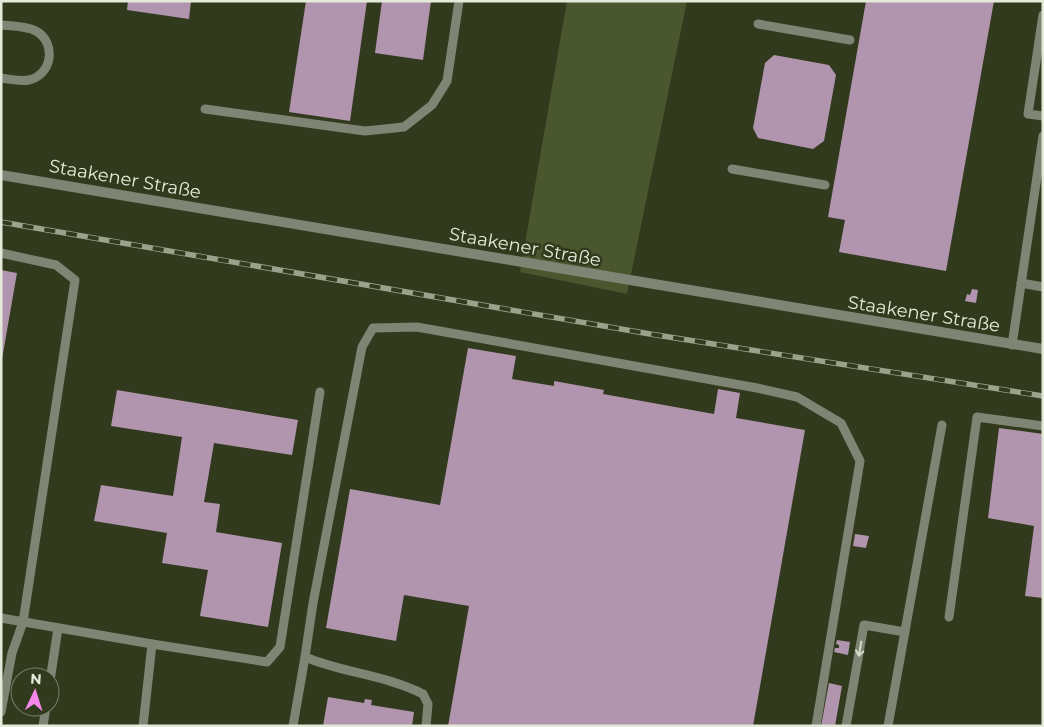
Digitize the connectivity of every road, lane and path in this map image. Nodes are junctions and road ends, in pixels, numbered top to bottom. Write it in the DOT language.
graph roads {
  1 [pos="459,1"];
  2 [pos="1043,15"];
  3 [pos="758,24"];
  4 [pos="1,25"];
  5 [pos="850,40"];
  6 [pos="1,78"];
  7 [pos="205,110"];
  8 [pos="1043,116"];
  9 [pos="1043,136"];
  10 [pos="732,169"];
  11 [pos="1,174"];
  12 [pos="825,185"];
  13 [pos="1,253"];
  14 [pos="1021,283"];
  15 [pos="1043,287"];
  16 [pos="1012,345"];
  17 [pos="1043,349"];
  18 [pos="320,392"];
  19 [pos="942,425"];
  20 [pos="1043,426"];
  21 [pos="949,617"];
  22 [pos="1,618"];
  23 [pos="23,622"];
  24 [pos="58,628"];
  25 [pos="905,632"];
  26 [pos="152,644"];
  27 [pos="305,657"];
  28 [pos="52,667"];
  29 [pos="1,712"];
  30 [pos="143,726"];
  31 [pos="293,726"];
  32 [pos="426,726"];
  33 [pos="816,726"];
  34 [pos="846,726"];
  35 [pos="888,726"];
  1 -- 7 [label="lane"];
  2 -- 8 [label="lane"];
  3 -- 5 [label="lane"];
  4 -- 6 [label="lane"];
  9 -- 14 [label="lane"];
  10 -- 12 [label="lane"];
  11 -- 16 [label="street, Staakener Straße"];
  13 -- 23 [label="lane"];
  14 -- 15 [label="lane"];
  14 -- 16 [label="lane"];
  16 -- 17 [label="street, Staakener Straße"];
  18 -- 26 [label="lane"];
  19 -- 25 [label="lane"];
  20 -- 21 [label="lane"];
  22 -- 23 [label="lane"];
  23 -- 24 [label="lane"];
  23 -- 29 [label="lane"];
  24 -- 26 [label="lane"];
  24 -- 28 [label="lane"];
  25 -- 34 [label="lane, one-way"];
  25 -- 35 [label="lane"];
  26 -- 30 [label="lane"];
  27 -- 31 [label="lane"];
  27 -- 32 [label="lane"];
  27 -- 33 [label="lane"];
}
